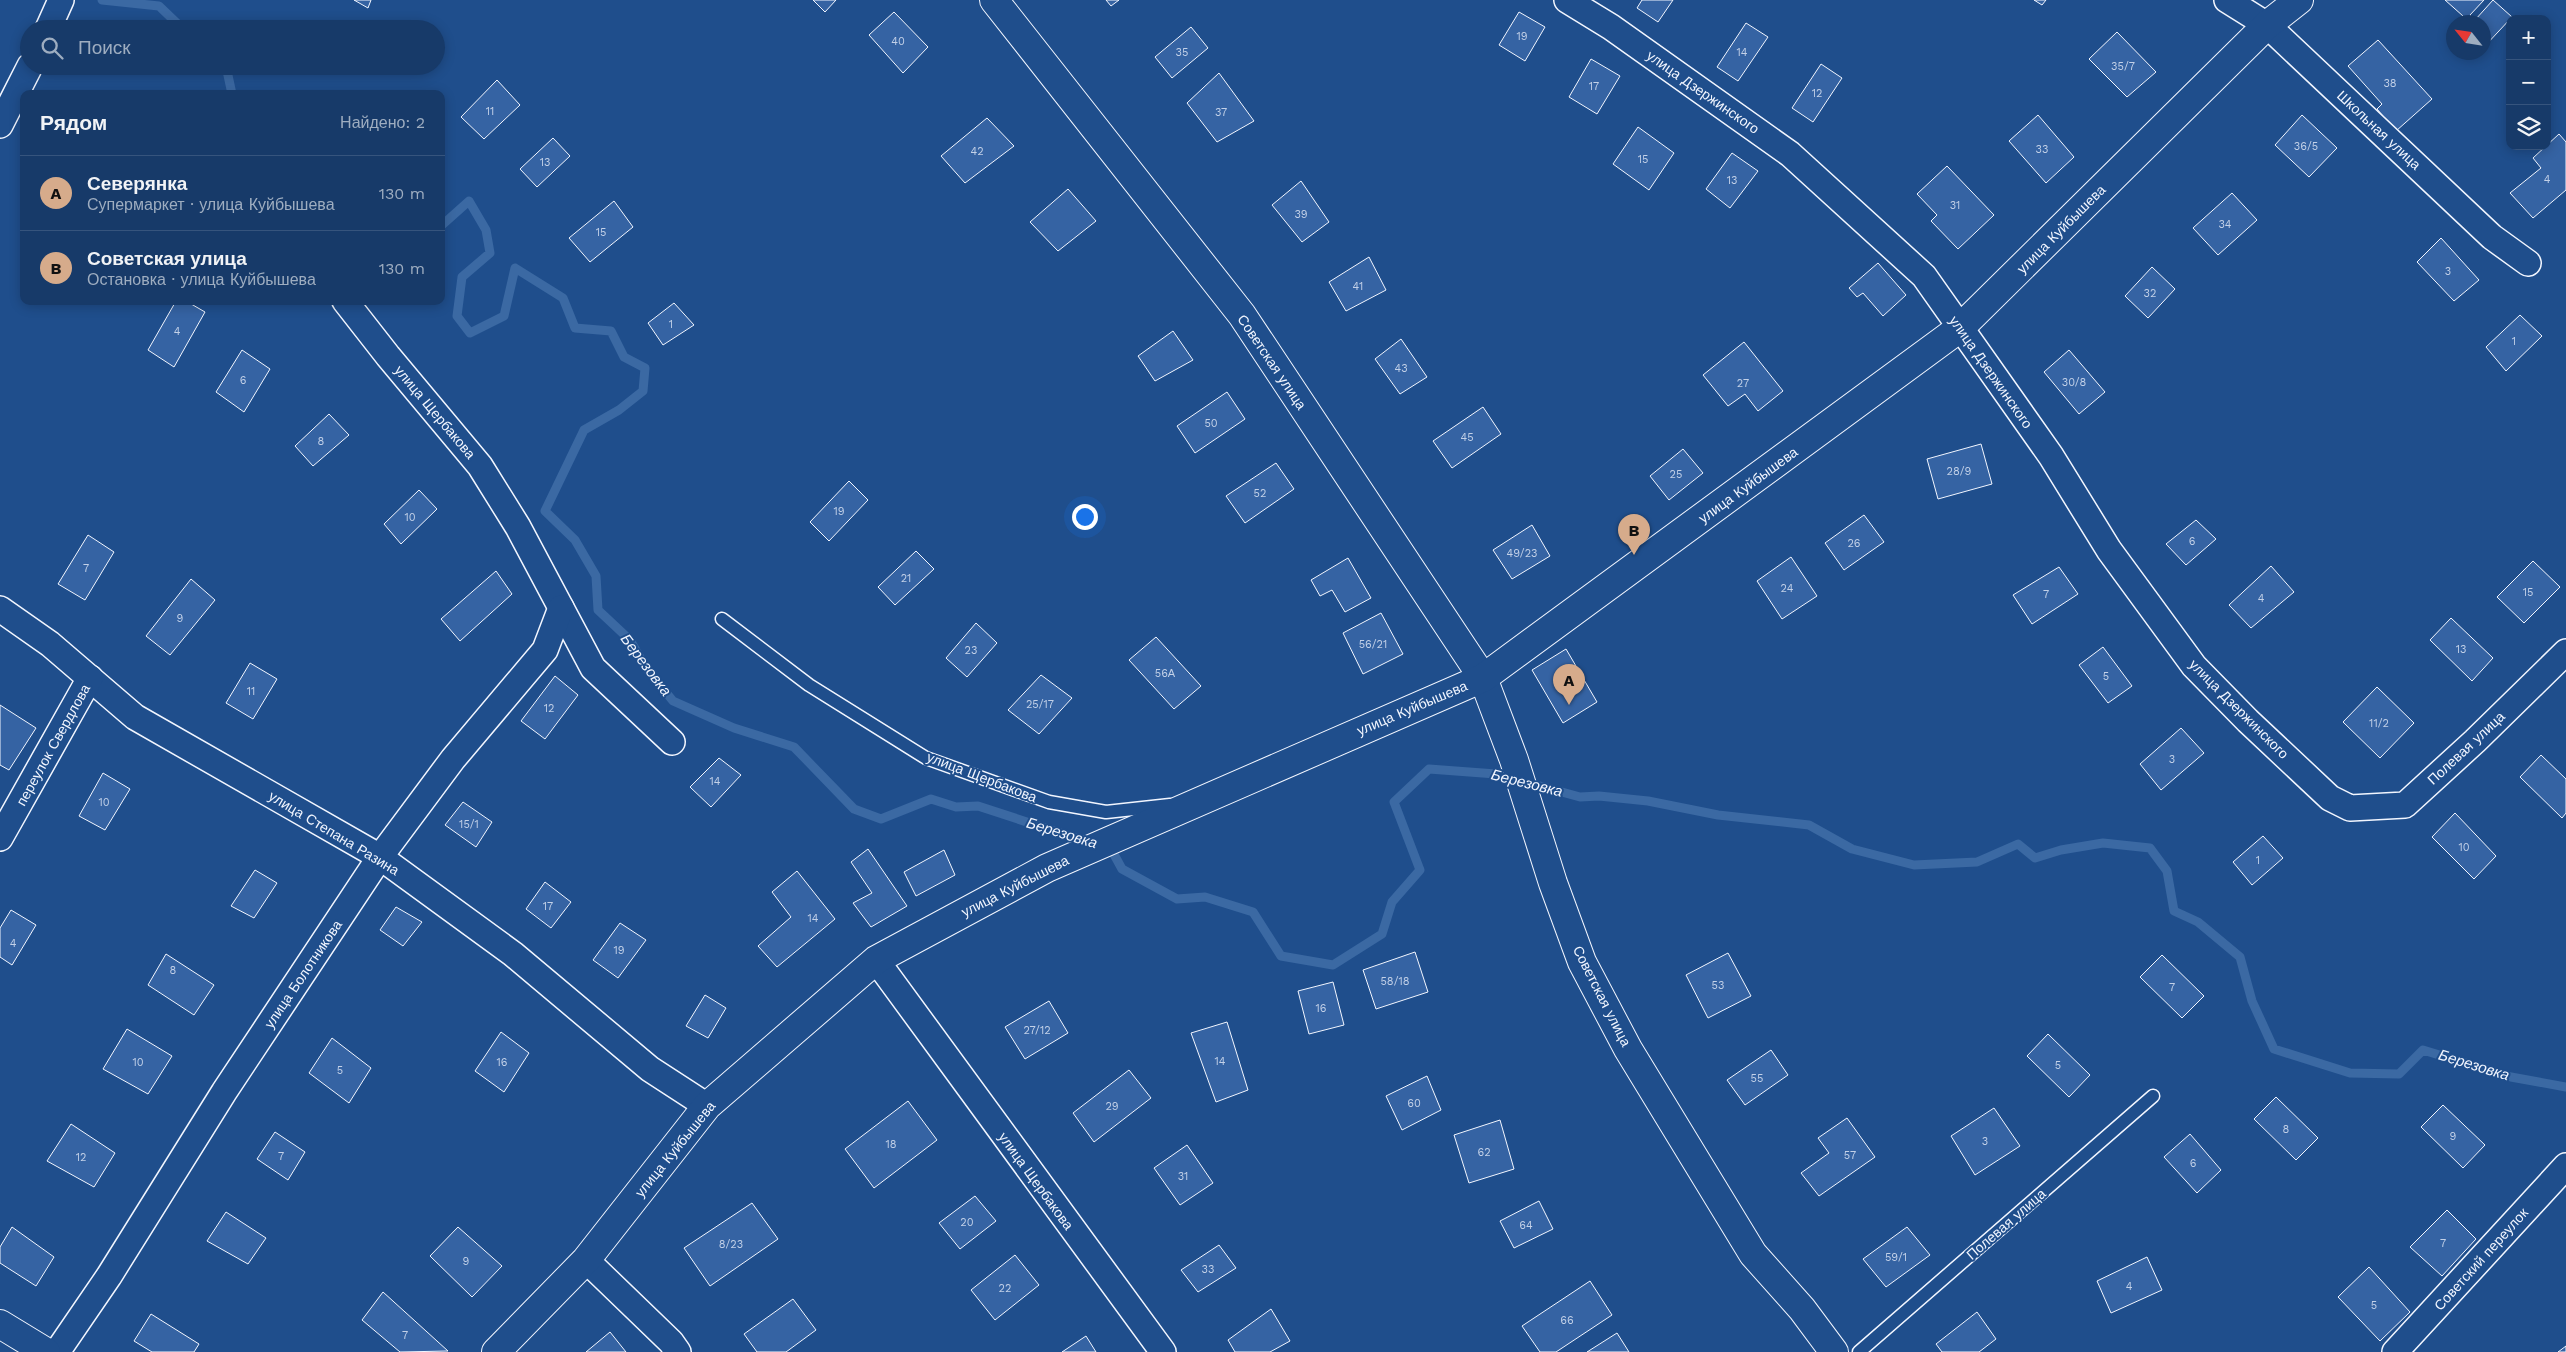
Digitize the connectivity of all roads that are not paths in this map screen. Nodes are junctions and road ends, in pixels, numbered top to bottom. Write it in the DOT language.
graph roads {
  1 [pos="994,0"];
  2 [pos="1567,0"];
  3 [pos="2228,0"];
  4 [pos="2299,0"];
  5 [pos="2267,25"];
  6 [pos="27,75"];
  7 [pos="21,90"];
  8 [pos="20,92"];
  9 [pos="11,116"];
  10 [pos="2528,263"];
  11 [pos="348,305"];
  12 [pos="1960,328"];
  13 [pos="561,608"];
  14 [pos="0,609"];
  15 [pos="722,619"];
  16 [pos="2566,652"];
  17 [pos="90,678"];
  18 [pos="1483,678"];
  19 [pos="672,742"];
  20 [pos="1192,803"];
  21 [pos="2350,808"];
  22 [pos="0,838"];
  23 [pos="380,858"];
  24 [pos="876,960"];
  25 [pos="2153,1096"];
  26 [pos="707,1106"];
  27 [pos="2566,1166"];
  28 [pos="586,1260"];
  29 [pos="0,1324"];
  30 [pos="2402,1350"];
  31 [pos="46,1352"];
  32 [pos="57,1352"];
  33 [pos="496,1352"];
  34 [pos="678,1352"];
  35 [pos="1163,1352"];
  36 [pos="1834,1352"];
  37 [pos="1859,1352"];
  1 -- 18 [label="street, Советская улица"];
  2 -- 12 [label="street, улица Дзержинского"];
  3 -- 5 [label="street, Школьная улица"];
  4 -- 5 [label="street, улица Куйбышева"];
  5 -- 10 [label="street, Школьная улица"];
  5 -- 12 [label="street, улица Куйбышева"];
  6 -- 7 [label="street"];
  8 -- 9 [label="street"];
  11 -- 13 [label="street, улица Щербакова"];
  12 -- 18 [label="street, улица Куйбышева"];
  12 -- 21 [label="street, улица Дзержинского"];
  13 -- 19 [label="street, улица Щербакова"];
  13 -- 23 [label="street, улица Болотникова"];
  14 -- 17 [label="street, улица Степана Разина"];
  15 -- 20 [label="lane, улица Щербакова"];
  16 -- 21 [label="street, Полевая улица"];
  17 -- 22 [label="street, переулок Свердлова"];
  17 -- 23 [label="street, улица Степана Разина"];
  18 -- 20 [label="street, улица Куйбышева"];
  18 -- 36 [label="street, Советская улица"];
  20 -- 24 [label="street, улица Куйбышева"];
  23 -- 26 [label="street, улица Степана Разина"];
  23 -- 32 [label="street, улица Болотникова"];
  24 -- 26 [label="street, улица Куйбышева"];
  24 -- 35 [label="street, улица Щербакова"];
  25 -- 37 [label="lane, Полевая улица"];
  26 -- 28 [label="street, улица Куйбышева"];
  27 -- 30 [label="street, Советский переулок"];
  28 -- 33 [label="street, улица Куйбышева"];
  28 -- 34 [label="street"];
  29 -- 31 [label="street"];
}
